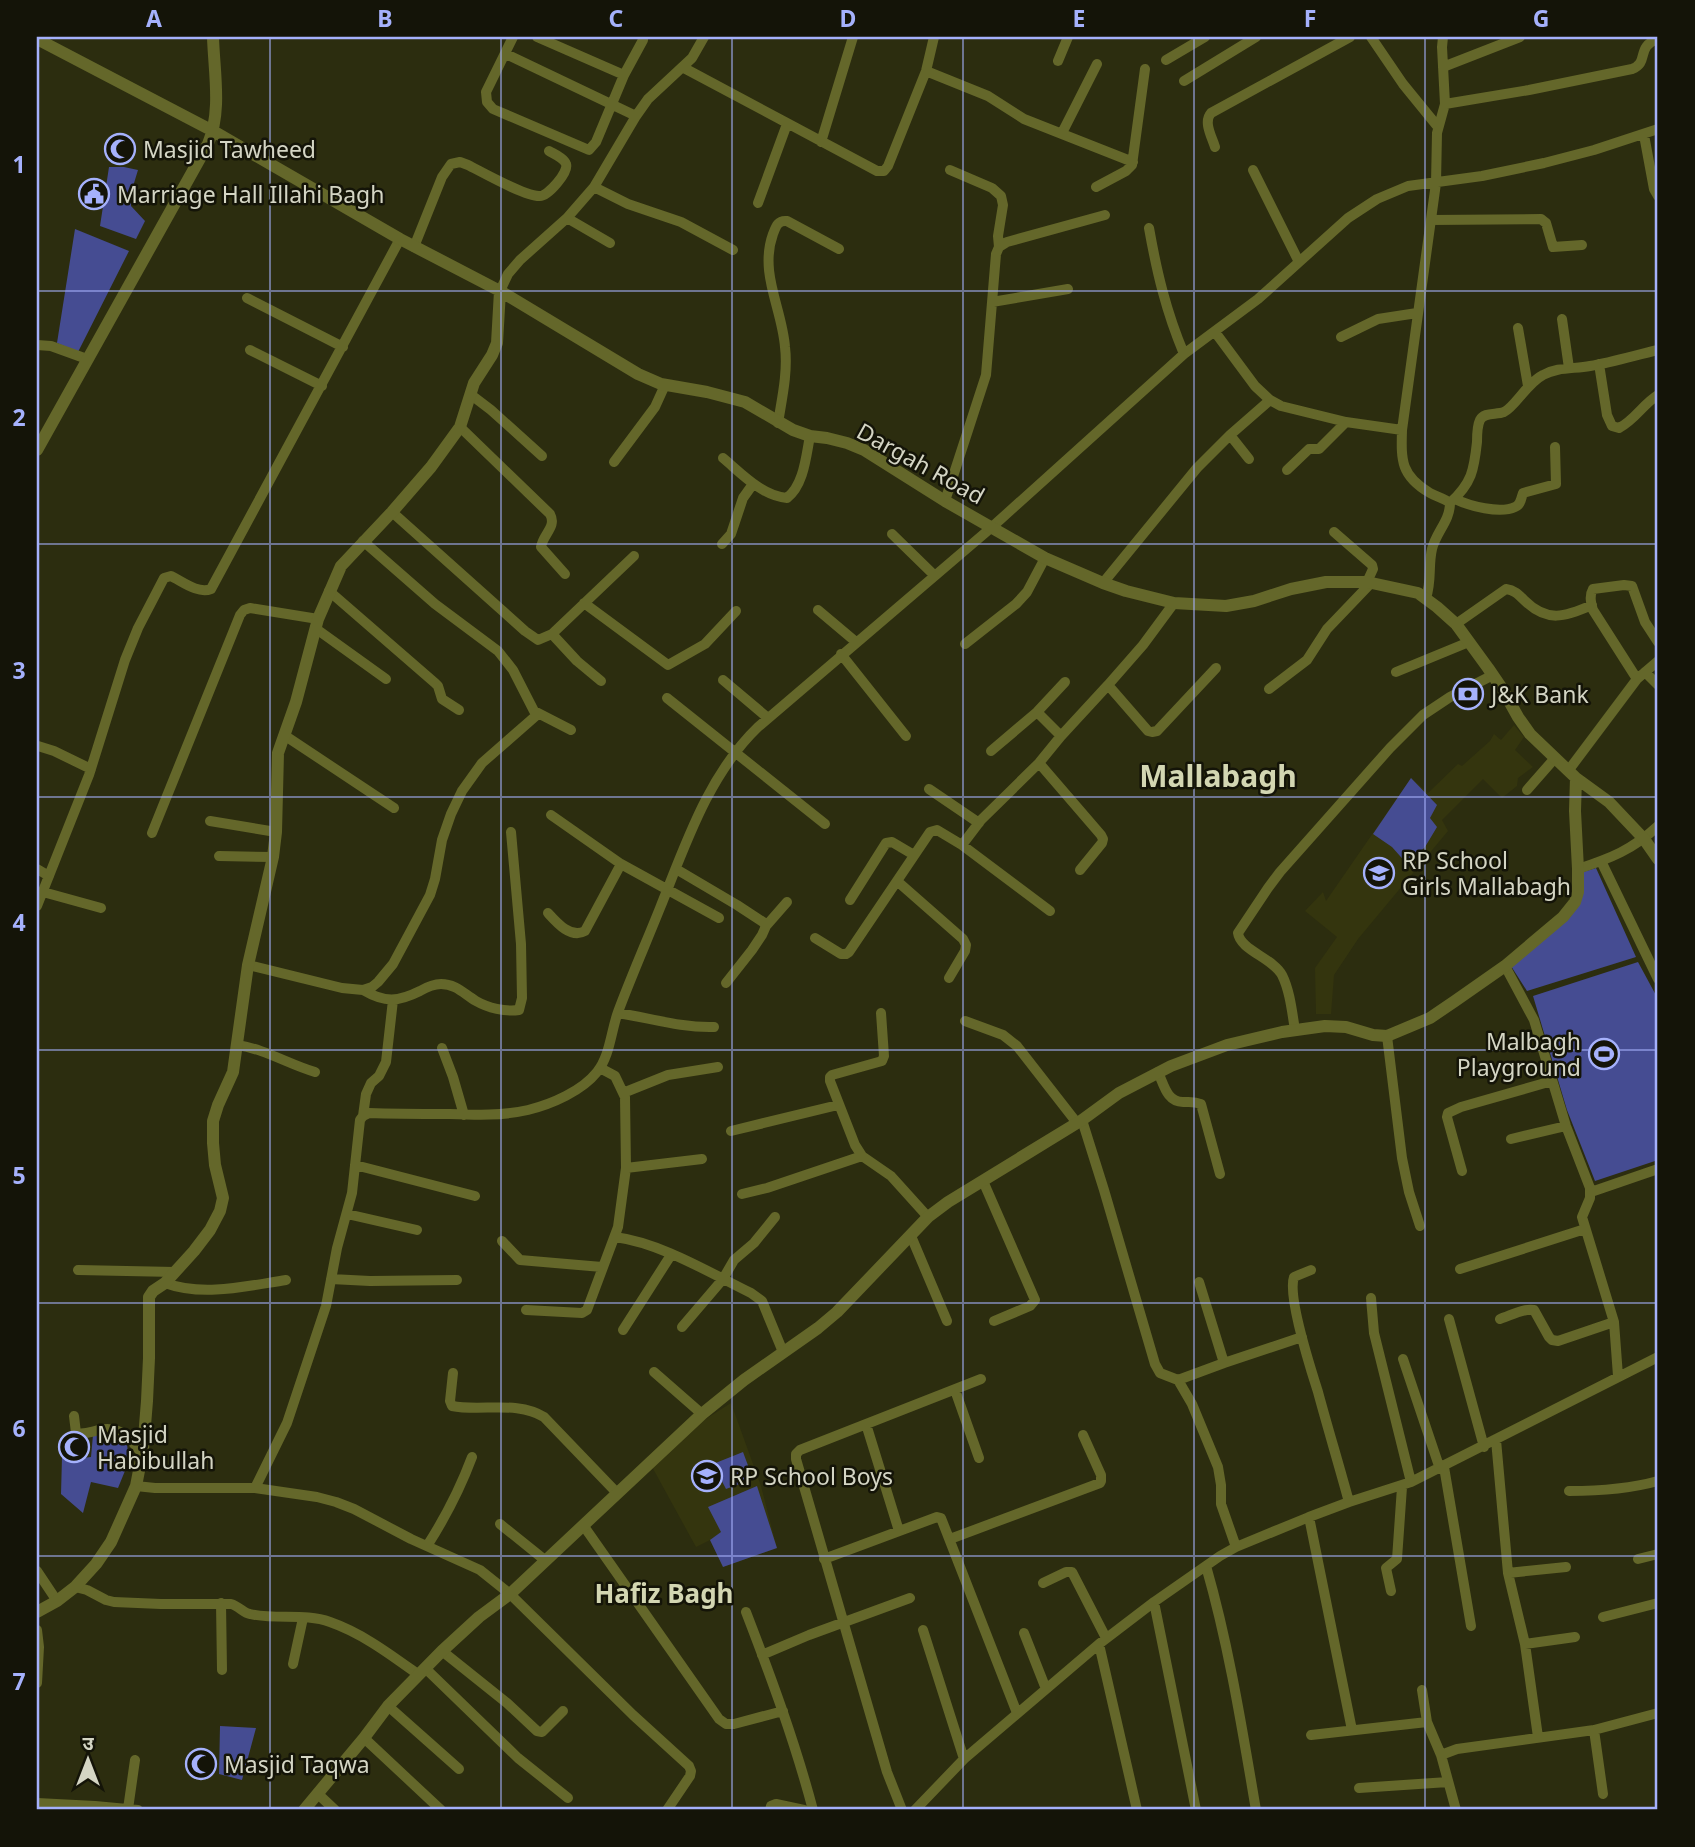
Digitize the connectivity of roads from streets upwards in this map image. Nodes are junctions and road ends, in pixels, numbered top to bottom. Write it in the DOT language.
graph roads {
  1 [pos="213,37"];
  2 [pos="513,37"];
  3 [pos="537,37"];
  4 [pos="643,37"];
  5 [pos="704,37"];
  6 [pos="853,37"];
  7 [pos="934,37"];
  8 [pos="1068,37"];
  9 [pos="1205,37"];
  10 [pos="1256,37"];
  11 [pos="1350,37"];
  12 [pos="1371,37"];
  13 [pos="1443,37"];
  14 [pos="1520,37"];
  15 [pos="37,39"];
  16 [pos="1658,39"];
  17 [pos="506,54"];
  18 [pos="1166,60"];
  19 [pos="1058,61"];
  20 [pos="1097,64"];
  21 [pos="1443,67"];
  22 [pos="684,68"];
  23 [pos="1145,69"];
  24 [pos="926,71"];
  25 [pos="624,75"];
  26 [pos="1184,81"];
  27 [pos="613,104"];
  28 [pos="1445,104"];
  29 [pos="636,116"];
  30 [pos="787,124"];
  31 [pos="1438,127"];
  32 [pos="1658,129"];
  33 [pos="214,131"];
  34 [pos="1062,133"];
  35 [pos="1644,135"];
  36 [pos="821,142"];
  37 [pos="1216,147"];
  38 [pos="549,151"];
  39 [pos="1133,162"];
  40 [pos="950,170"];
  41 [pos="1252,170"];
  42 [pos="1436,183"];
  43 [pos="594,187"];
  44 [pos="1096,187"];
  45 [pos="1658,196"];
  46 [pos="758,203"];
  47 [pos="1105,215"];
  48 [pos="567,218"];
  49 [pos="1431,220"];
  50 [pos="1149,228"];
  51 [pos="400,239"];
  52 [pos="610,243"];
  53 [pos="1582,245"];
  54 [pos="414,247"];
  55 [pos="999,247"];
  56 [pos="839,249"];
  57 [pos="733,250"];
  58 [pos="1299,262"];
  59 [pos="1068,289"];
  60 [pos="500,291"];
  61 [pos="247,298"];
  62 [pos="992,302"];
  63 [pos="1417,313"];
  64 [pos="1562,320"];
  65 [pos="1518,328"];
  66 [pos="1215,332"];
  67 [pos="1340,337"];
  68 [pos="37,345"];
  69 [pos="343,347"];
  70 [pos="1658,350"];
  71 [pos="250,351"];
  72 [pos="1184,354"];
  73 [pos="87,359"];
  74 [pos="1599,364"];
  75 [pos="1569,368"];
  76 [pos="665,385"];
  77 [pos="322,386"];
  78 [pos="1528,386"];
  79 [pos="470,394"];
  80 [pos="1658,394"];
  81 [pos="1270,400"];
  82 [pos="1346,422"];
  83 [pos="778,423"];
  84 [pos="460,427"];
  85 [pos="1402,430"];
  86 [pos="1230,435"];
  87 [pos="40,436"];
  88 [pos="810,436"];
  89 [pos="1555,447"];
  90 [pos="37,450"];
  91 [pos="542,456"];
  92 [pos="723,458"];
  93 [pos="1249,458"];
  94 [pos="614,462"];
  95 [pos="1287,470"];
  96 [pos="753,484"];
  97 [pos="946,501"];
  98 [pos="1453,501"];
  99 [pos="392,512"];
  100 [pos="992,527"];
  101 [pos="1334,532"];
  102 [pos="892,534"];
  103 [pos="363,541"];
  104 [pos="722,544"];
  105 [pos="634,556"];
  106 [pos="1045,558"];
  107 [pos="565,574"];
  108 [pos="934,575"];
  109 [pos="1369,582"];
  110 [pos="1103,583"];
  111 [pos="329,592"];
  112 [pos="1426,598"];
  113 [pos="584,603"];
  114 [pos="1174,603"];
  115 [pos="1592,605"];
  116 [pos="818,610"];
  117 [pos="736,611"];
  118 [pos="316,624"];
  119 [pos="1456,624"];
  120 [pos="552,634"];
  121 [pos="856,642"];
  122 [pos="1469,642"];
  123 [pos="1658,642"];
  124 [pos="965,644"];
  125 [pos="841,654"];
  126 [pos="1658,661"];
  127 [pos="1216,667"];
  128 [pos="1396,672"];
  129 [pos="1493,675"];
  130 [pos="1641,676"];
  131 [pos="386,679"];
  132 [pos="723,680"];
  133 [pos="601,681"];
  134 [pos="1065,682"];
  135 [pos="1108,685"];
  136 [pos="1658,685"];
  137 [pos="1269,689"];
  138 [pos="667,698"];
  139 [pos="459,710"];
  140 [pos="1037,712"];
  141 [pos="538,714"];
  142 [pos="768,718"];
  143 [pos="571,730"];
  144 [pos="284,736"];
  145 [pos="906,736"];
  146 [pos="1061,736"];
  147 [pos="38,746"];
  148 [pos="990,751"];
  149 [pos="735,752"];
  150 [pos="1555,758"];
  151 [pos="1040,763"];
  152 [pos="91,769"];
  153 [pos="1572,775"];
  154 [pos="929,789"];
  155 [pos="1527,789"];
  156 [pos="394,808"];
  157 [pos="551,815"];
  158 [pos="210,821"];
  159 [pos="979,823"];
  160 [pos="825,824"];
  161 [pos="1658,826"];
  162 [pos="276,832"];
  163 [pos="511,832"];
  164 [pos="152,834"];
  165 [pos="1644,839"];
  166 [pos="962,845"];
  167 [pos="914,855"];
  168 [pos="219,856"];
  169 [pos="273,857"];
  170 [pos="1658,859"];
  171 [pos="1601,861"];
  172 [pos="621,864"];
  173 [pos="37,869"];
  174 [pos="676,869"];
  175 [pos="1578,869"];
  176 [pos="1080,870"];
  177 [pos="49,876"];
  178 [pos="897,881"];
  179 [pos="667,891"];
  180 [pos="43,892"];
  181 [pos="850,900"];
  182 [pos="787,902"];
  183 [pos="37,906"];
  184 [pos="101,908"];
  185 [pos="1050,911"];
  186 [pos="548,913"];
  187 [pos="719,918"];
  188 [pos="766,926"];
  189 [pos="815,938"];
  190 [pos="248,965"];
  191 [pos="1505,967"];
  192 [pos="949,978"];
  193 [pos="1658,979"];
  194 [pos="726,983"];
  195 [pos="363,990"];
  196 [pos="393,1000"];
  197 [pos="618,1013"];
  198 [pos="881,1013"];
  199 [pos="965,1021"];
  200 [pos="714,1027"];
  201 [pos="1295,1030"];
  202 [pos="1387,1036"];
  203 [pos="237,1045"];
  204 [pos="442,1048"];
  205 [pos="718,1067"];
  206 [pos="600,1068"];
  207 [pos="315,1072"];
  208 [pos="1158,1072"];
  209 [pos="1552,1082"];
  210 [pos="623,1093"];
  211 [pos="838,1105"];
  212 [pos="464,1115"];
  213 [pos="363,1116"];
  214 [pos="1079,1122"];
  215 [pos="1566,1126"];
  216 [pos="732,1131"];
  217 [pos="1511,1139"];
  218 [pos="862,1156"];
  219 [pos="702,1159"];
  220 [pos="355,1165"];
  221 [pos="626,1168"];
  222 [pos="1658,1169"];
  223 [pos="1462,1171"];
  224 [pos="1220,1174"];
  225 [pos="983,1181"];
  226 [pos="1591,1192"];
  227 [pos="742,1194"];
  228 [pos="475,1196"];
  229 [pos="347,1214"];
  230 [pos="775,1217"];
  231 [pos="928,1217"];
  232 [pos="1420,1226"];
  233 [pos="1585,1229"];
  234 [pos="417,1230"];
  235 [pos="911,1236"];
  236 [pos="615,1237"];
  237 [pos="502,1241"];
  238 [pos="671,1255"];
  239 [pos="602,1267"];
  240 [pos="1460,1269"];
  241 [pos="78,1270"];
  242 [pos="1311,1270"];
  243 [pos="174,1272"];
  244 [pos="331,1279"];
  245 [pos="723,1279"];
  246 [pos="286,1280"];
  247 [pos="457,1280"];
  248 [pos="1199,1282"];
  249 [pos="165,1283"];
  250 [pos="1371,1298"];
  251 [pos="526,1310"];
  252 [pos="1449,1319"];
  253 [pos="1500,1319"];
  254 [pos="947,1321"];
  255 [pos="994,1321"];
  256 [pos="1614,1322"];
  257 [pos="681,1327"];
  258 [pos="623,1330"];
  259 [pos="1302,1337"];
  260 [pos="783,1352"];
  261 [pos="1658,1357"];
  262 [pos="1403,1359"];
  263 [pos="1224,1363"];
  264 [pos="654,1372"];
  265 [pos="453,1373"];
  266 [pos="1619,1376"];
  267 [pos="981,1379"];
  268 [pos="1178,1380"];
  269 [pos="955,1391"];
  270 [pos="702,1414"];
  271 [pos="74,1416"];
  272 [pos="866,1424"];
  273 [pos="1083,1435"];
  274 [pos="1496,1440"];
  275 [pos="1484,1447"];
  276 [pos="142,1454"];
  277 [pos="472,1457"];
  278 [pos="979,1458"];
  279 [pos="1442,1468"];
  280 [pos="1658,1481"];
  281 [pos="1406,1485"];
  282 [pos="136,1486"];
  283 [pos="255,1488"];
  284 [pos="1569,1491"];
  285 [pos="617,1493"];
  286 [pos="1349,1502"];
  287 [pos="1309,1517"];
  288 [pos="500,1524"];
  289 [pos="583,1525"];
  290 [pos="899,1531"];
  291 [pos="950,1539"];
  292 [pos="428,1546"];
  293 [pos="1237,1547"];
  294 [pos="1658,1554"];
  295 [pos="824,1559"];
  296 [pos="1638,1559"];
  297 [pos="545,1561"];
  298 [pos="1206,1566"];
  299 [pos="1566,1567"];
  300 [pos="37,1571"];
  301 [pos="1508,1573"];
  302 [pos="1043,1583"];
  303 [pos="75,1587"];
  304 [pos="1391,1591"];
  305 [pos="510,1594"];
  306 [pos="910,1598"];
  307 [pos="57,1601"];
  308 [pos="1154,1602"];
  309 [pos="221,1603"];
  310 [pos="1658,1603"];
  311 [pos="37,1612"];
  312 [pos="746,1612"];
  313 [pos="1604,1617"];
  314 [pos="303,1618"];
  315 [pos="844,1622"];
  316 [pos="1471,1626"];
  317 [pos="37,1630"];
  318 [pos="922,1630"];
  319 [pos="1024,1633"];
  320 [pos="1575,1637"];
  321 [pos="1103,1641"];
  322 [pos="1525,1644"];
  323 [pos="442,1651"];
  324 [pos="762,1655"];
  325 [pos="293,1664"];
  326 [pos="222,1670"];
  327 [pos="422,1672"];
  328 [pos="37,1683"];
  329 [pos="1046,1689"];
  330 [pos="1422,1690"];
  331 [pos="388,1706"];
  332 [pos="563,1710"];
  333 [pos="783,1711"];
  334 [pos="1017,1713"];
  335 [pos="1658,1713"];
  336 [pos="1427,1722"];
  337 [pos="1352,1730"];
  338 [pos="1594,1730"];
  339 [pos="1311,1735"];
  340 [pos="1538,1737"];
  341 [pos="364,1738"];
  342 [pos="1441,1755"];
  343 [pos="964,1759"];
  344 [pos="135,1760"];
  345 [pos="459,1769"];
  346 [pos="1448,1782"];
  347 [pos="1359,1788"];
  348 [pos="318,1794"];
  349 [pos="1603,1794"];
  350 [pos="568,1798"];
  351 [pos="37,1803"];
  352 [pos="133,1810"];
  353 [pos="304,1810"];
  354 [pos="335,1810"];
  355 [pos="441,1810"];
  356 [pos="667,1810"];
  357 [pos="770,1810"];
  358 [pos="804,1810"];
  359 [pos="813,1810"];
  360 [pos="902,1810"];
  361 [pos="915,1810"];
  362 [pos="1137,1810"];
  363 [pos="1196,1810"];
  364 [pos="1256,1810"];
  365 [pos="1456,1810"];
  1 -- 33 [label="street"];
  2 -- 17 [label="street"];
  3 -- 25 [label="street"];
  4 -- 25 [label="street"];
  5 -- 22 [label="street"];
  6 -- 36 [label="street"];
  7 -- 24 [label="street"];
  8 -- 19 [label="street"];
  9 -- 18 [label="street"];
  10 -- 26 [label="street"];
  11 -- 37 [label="street"];
  12 -- 31 [label="street"];
  13 -- 21 [label="street"];
  14 -- 21 [label="street"];
  15 -- 33 [label="street, Dargah Road"];
  16 -- 28 [label="street"];
  17 -- 27 [label="street"];
  17 -- 27 [label="street"];
  20 -- 34 [label="street"];
  21 -- 28 [label="street"];
  22 -- 29 [label="street"];
  22 -- 30 [label="street"];
  23 -- 39 [label="street"];
  24 -- 34 [label="street"];
  24 -- 36 [label="street"];
  25 -- 27 [label="street"];
  27 -- 29 [label="street"];
  28 -- 31 [label="street"];
  29 -- 43 [label="street"];
  30 -- 36 [label="street"];
  30 -- 46 [label="street"];
  31 -- 42 [label="street"];
  32 -- 35 [label="street"];
  33 -- 51 [label="street, Dargah Road"];
  33 -- 73 [label="street"];
  34 -- 39 [label="street"];
  35 -- 42 [label="street"];
  35 -- 45 [label="street"];
  38 -- 54 [label="street"];
  39 -- 44 [label="street"];
  40 -- 55 [label="street"];
  41 -- 58 [label="street"];
  42 -- 49 [label="street"];
  42 -- 58 [label="street"];
  43 -- 48 [label="street"];
  43 -- 57 [label="street"];
  47 -- 55 [label="street"];
  48 -- 52 [label="street"];
  48 -- 60 [label="street"];
  49 -- 53 [label="street"];
  49 -- 63 [label="street"];
  50 -- 72 [label="street"];
  51 -- 54 [label="street, Dargah Road"];
  51 -- 69 [label="street"];
  54 -- 60 [label="street, Dargah Road"];
  55 -- 62 [label="street"];
  56 -- 83 [label="street"];
  58 -- 66 [label="street"];
  59 -- 62 [label="street"];
  60 -- 76 [label="street, Dargah Road"];
  60 -- 79 [label="street"];
  61 -- 69 [label="street"];
  62 -- 97 [label="street"];
  63 -- 67 [label="street"];
  63 -- 85 [label="street"];
  64 -- 75 [label="street"];
  65 -- 78 [label="street"];
  66 -- 72 [label="street"];
  66 -- 81 [label="street"];
  68 -- 73 [label="street"];
  69 -- 77 [label="street"];
  70 -- 74 [label="street"];
  71 -- 77 [label="street"];
  72 -- 100 [label="street"];
  73 -- 87 [label="street"];
  74 -- 75 [label="street"];
  74 -- 80 [label="street"];
  75 -- 78 [label="street"];
  76 -- 83 [label="street, Dargah Road"];
  76 -- 94 [label="street"];
  77 -- 152 [label="street"];
  78 -- 98 [label="street"];
  79 -- 84 [label="street"];
  79 -- 91 [label="street"];
  81 -- 82 [label="street"];
  81 -- 86 [label="street"];
  82 -- 85 [label="street"];
  82 -- 95 [label="street"];
  83 -- 88 [label="street, Dargah Road"];
  84 -- 99 [label="street"];
  84 -- 107 [label="street"];
  85 -- 98 [label="street"];
  86 -- 93 [label="street"];
  86 -- 110 [label="street"];
  87 -- 90 [label="street"];
  88 -- 96 [label="street"];
  88 -- 97 [label="street, Dargah Road"];
  89 -- 98 [label="street"];
  92 -- 96 [label="street"];
  96 -- 104 [label="street"];
  97 -- 100 [label="street, Dargah Road"];
  98 -- 112 [label="street"];
  99 -- 103 [label="street"];
  99 -- 120 [label="street"];
  100 -- 106 [label="street, Dargah Road"];
  100 -- 108 [label="street"];
  101 -- 109 [label="street"];
  102 -- 108 [label="street"];
  103 -- 111 [label="street"];
  103 -- 141 [label="street"];
  105 -- 113 [label="street"];
  106 -- 110 [label="street, Dargah Road"];
  106 -- 124 [label="street"];
  108 -- 121 [label="street"];
  109 -- 112 [label="street, Dargah Road"];
  109 -- 114 [label="street, Dargah Road"];
  109 -- 137 [label="street"];
  110 -- 114 [label="street, Dargah Road"];
  111 -- 118 [label="street"];
  111 -- 139 [label="street"];
  112 -- 119 [label="street, Dargah Road"];
  113 -- 117 [label="street"];
  113 -- 120 [label="street"];
  114 -- 135 [label="street"];
  115 -- 119 [label="street"];
  115 -- 123 [label="street"];
  115 -- 130 [label="street"];
  116 -- 121 [label="street"];
  118 -- 131 [label="street"];
  118 -- 144 [label="street"];
  118 -- 164 [label="street"];
  119 -- 122 [label="street, Dargah Road"];
  120 -- 133 [label="street"];
  121 -- 125 [label="street"];
  122 -- 128 [label="street"];
  122 -- 129 [label="street, Dargah Road"];
  125 -- 142 [label="street"];
  125 -- 145 [label="street"];
  126 -- 130 [label="street"];
  127 -- 135 [label="street"];
  129 -- 150 [label="street, Dargah Road"];
  129 -- 201 [label="street"];
  130 -- 136 [label="street"];
  130 -- 153 [label="street"];
  132 -- 142 [label="street"];
  134 -- 140 [label="street"];
  135 -- 146 [label="street"];
  138 -- 149 [label="street"];
  140 -- 146 [label="street"];
  140 -- 148 [label="street"];
  141 -- 143 [label="street"];
  141 -- 195 [label="street"];
  142 -- 149 [label="street"];
  144 -- 156 [label="street"];
  144 -- 162 [label="street"];
  146 -- 151 [label="street"];
  147 -- 152 [label="street"];
  149 -- 160 [label="street"];
  149 -- 174 [label="street"];
  150 -- 153 [label="street, Dargah Road"];
  150 -- 155 [label="street"];
  151 -- 159 [label="street"];
  151 -- 176 [label="street"];
  152 -- 177 [label="street"];
  153 -- 165 [label="street, Dargah Road"];
  153 -- 175 [label="street"];
  154 -- 159 [label="street"];
  157 -- 172 [label="street"];
  158 -- 162 [label="street"];
  159 -- 166 [label="street"];
  161 -- 165 [label="street"];
  162 -- 169 [label="street"];
  163 -- 196 [label="street"];
  165 -- 170 [label="street, Dargah Road"];
  165 -- 171 [label="street"];
  166 -- 167 [label="street"];
  166 -- 185 [label="street"];
  167 -- 178 [label="street"];
  167 -- 181 [label="street"];
  168 -- 169 [label="street"];
  169 -- 190 [label="street"];
  171 -- 175 [label="street"];
  171 -- 193 [label="street"];
  172 -- 179 [label="street"];
  172 -- 186 [label="street"];
  173 -- 177 [label="street"];
  174 -- 179 [label="street"];
  174 -- 188 [label="street"];
  175 -- 191 [label="street"];
  177 -- 180 [label="street"];
  178 -- 189 [label="street"];
  178 -- 192 [label="street"];
  179 -- 187 [label="street"];
  179 -- 197 [label="street"];
  180 -- 183 [label="street"];
  180 -- 184 [label="street"];
  182 -- 188 [label="street"];
  188 -- 194 [label="street"];
  190 -- 195 [label="street"];
  190 -- 203 [label="street"];
  191 -- 202 [label="street"];
  191 -- 209 [label="street"];
  195 -- 196 [label="street"];
  196 -- 213 [label="street"];
  197 -- 200 [label="street"];
  197 -- 206 [label="street"];
  198 -- 211 [label="street"];
  199 -- 214 [label="street"];
  201 -- 202 [label="street"];
  201 -- 208 [label="street"];
  202 -- 232 [label="street"];
  203 -- 207 [label="street"];
  203 -- 243 [label="street"];
  204 -- 212 [label="street"];
  205 -- 210 [label="street"];
  206 -- 210 [label="street"];
  206 -- 212 [label="street"];
  208 -- 214 [label="street"];
  208 -- 224 [label="street"];
  209 -- 215 [label="street"];
  209 -- 223 [label="street"];
  210 -- 221 [label="street"];
  211 -- 216 [label="street"];
  211 -- 218 [label="street"];
  212 -- 213 [label="street"];
  213 -- 220 [label="street"];
  214 -- 225 [label="street"];
  214 -- 268 [label="street"];
  215 -- 217 [label="street"];
  215 -- 226 [label="street"];
  218 -- 227 [label="street"];
  218 -- 231 [label="street"];
  219 -- 221 [label="street"];
  220 -- 228 [label="street"];
  220 -- 229 [label="street"];
  221 -- 236 [label="street"];
  222 -- 226 [label="street"];
  225 -- 231 [label="street"];
  225 -- 255 [label="street"];
  226 -- 233 [label="street"];
  229 -- 234 [label="street"];
  229 -- 244 [label="street"];
  230 -- 245 [label="street"];
  231 -- 235 [label="street"];
  233 -- 240 [label="street"];
  233 -- 256 [label="street"];
  235 -- 254 [label="street"];
  235 -- 260 [label="street"];
  236 -- 238 [label="street"];
  236 -- 239 [label="street"];
  237 -- 239 [label="street"];
  238 -- 245 [label="street"];
  238 -- 258 [label="street"];
  239 -- 251 [label="street"];
  241 -- 243 [label="street"];
  242 -- 259 [label="street"];
  243 -- 249 [label="street"];
  244 -- 247 [label="street"];
  244 -- 283 [label="street"];
  245 -- 257 [label="street"];
  245 -- 260 [label="street"];
  246 -- 249 [label="street"];
  248 -- 263 [label="street"];
  249 -- 276 [label="street"];
  250 -- 281 [label="street"];
  252 -- 275 [label="street"];
  253 -- 256 [label="street"];
  256 -- 266 [label="street"];
  259 -- 263 [label="street"];
  259 -- 286 [label="street"];
  260 -- 270 [label="street"];
  261 -- 266 [label="street"];
  262 -- 279 [label="street"];
  263 -- 268 [label="street"];
  264 -- 270 [label="street"];
  265 -- 285 [label="street"];
  266 -- 274 [label="street"];
  267 -- 269 [label="street"];
  268 -- 293 [label="street"];
  269 -- 272 [label="street"];
  269 -- 278 [label="street"];
  270 -- 285 [label="street"];
  271 -- 276 [label="street"];
  272 -- 290 [label="street"];
  272 -- 295 [label="street"];
  273 -- 291 [label="street"];
  274 -- 275 [label="street"];
  274 -- 301 [label="street"];
  275 -- 279 [label="street"];
  276 -- 282 [label="street"];
  277 -- 292 [label="street"];
  279 -- 281 [label="street"];
  279 -- 316 [label="street"];
  280 -- 284 [label="street"];
  281 -- 286 [label="street"];
  281 -- 304 [label="street"];
  282 -- 283 [label="street"];
  282 -- 303 [label="street"];
  283 -- 292 [label="street"];
  285 -- 289 [label="street"];
  286 -- 287 [label="street"];
  287 -- 293 [label="street"];
  287 -- 337 [label="street"];
  288 -- 297 [label="street"];
  289 -- 297 [label="street"];
  289 -- 333 [label="street"];
  290 -- 291 [label="street"];
  290 -- 295 [label="street"];
  291 -- 334 [label="street"];
  292 -- 305 [label="street"];
  293 -- 298 [label="street"];
  294 -- 296 [label="street"];
  295 -- 315 [label="street"];
  297 -- 305 [label="street"];
  298 -- 308 [label="street"];
  298 -- 364 [label="street"];
  299 -- 301 [label="street"];
  300 -- 307 [label="street"];
  301 -- 322 [label="street"];
  302 -- 321 [label="street"];
  303 -- 307 [label="street"];
  303 -- 309 [label="street"];
  305 -- 323 [label="street"];
  305 -- 356 [label="street"];
  306 -- 315 [label="street"];
  307 -- 311 [label="street"];
  308 -- 321 [label="street"];
  308 -- 363 [label="street"];
  309 -- 314 [label="street"];
  309 -- 326 [label="street"];
  310 -- 313 [label="street"];
  312 -- 324 [label="street"];
  314 -- 325 [label="street"];
  314 -- 327 [label="street"];
  315 -- 324 [label="street"];
  315 -- 360 [label="street"];
  317 -- 328 [label="street"];
  318 -- 343 [label="street"];
  319 -- 329 [label="street"];
  320 -- 322 [label="street"];
  321 -- 329 [label="street"];
  321 -- 362 [label="street"];
  322 -- 340 [label="street"];
  323 -- 327 [label="street"];
  323 -- 332 [label="street"];
  324 -- 333 [label="street"];
  327 -- 331 [label="street"];
  327 -- 350 [label="street"];
  329 -- 334 [label="street"];
  330 -- 336 [label="street"];
  331 -- 341 [label="street"];
  331 -- 345 [label="street"];
  333 -- 359 [label="street"];
  334 -- 343 [label="street"];
  335 -- 338 [label="street"];
  336 -- 337 [label="street"];
  336 -- 342 [label="street"];
  337 -- 339 [label="street"];
  338 -- 340 [label="street"];
  338 -- 349 [label="street"];
  340 -- 342 [label="street"];
  341 -- 348 [label="street"];
  341 -- 355 [label="street"];
  342 -- 346 [label="street"];
  343 -- 361 [label="street"];
  344 -- 352 [label="street"];
  346 -- 347 [label="street"];
  346 -- 365 [label="street"];
  348 -- 353 [label="street"];
  348 -- 354 [label="street"];
  351 -- 352 [label="street"];
  357 -- 358 [label="street"];
}
